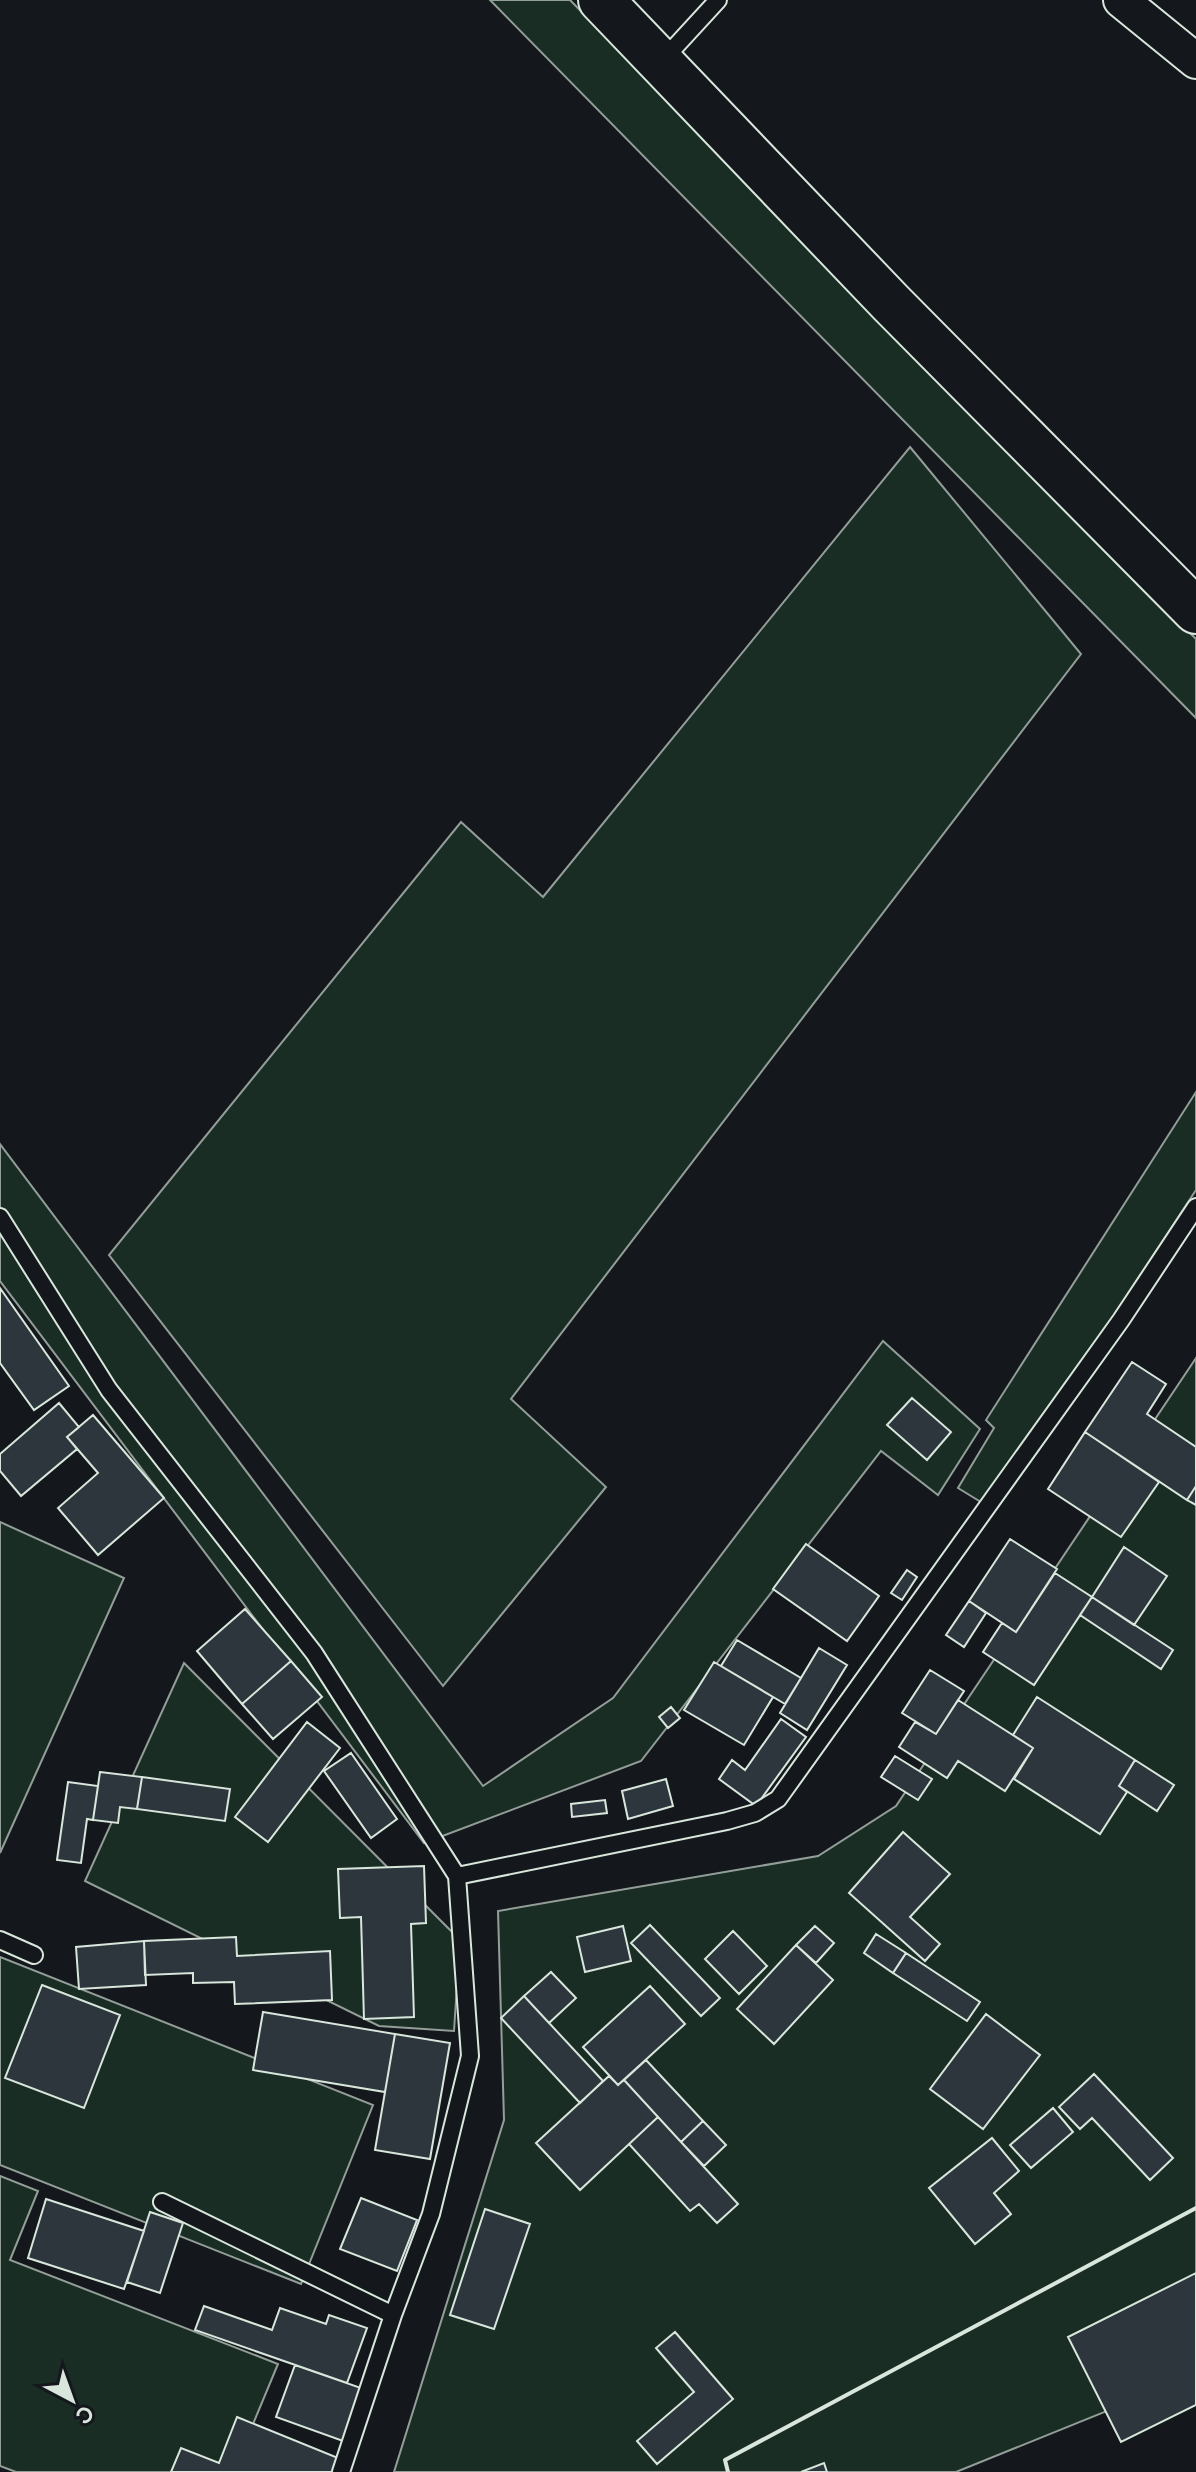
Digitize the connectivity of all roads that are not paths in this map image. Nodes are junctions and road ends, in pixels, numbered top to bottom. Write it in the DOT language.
graph roads {
  1 [pos="601,0"];
  2 [pos="718,0"];
  3 [pos="1121,0"];
  4 [pos="1196,61"];
  5 [pos="661,62"];
  6 [pos="1196,611"];
  7 [pos="1196,1207"];
  8 [pos="0,1217"];
  9 [pos="457,1876"];
  10 [pos="0,1940"];
  11 [pos="34,1955"];
  12 [pos="162,2202"];
  13 [pos="393,2315"];
  14 [pos="341,2472"];
  1 -- 5 [label="main road"];
  2 -- 5 [label="lane"];
  3 -- 4 [label="street"];
  5 -- 6 [label="main road"];
  7 -- 9 [label="lane"];
  8 -- 9 [label="lane"];
  9 -- 13 [label="lane"];
  10 -- 11 [label="lane"];
  12 -- 13 [label="lane"];
  13 -- 14 [label="lane"];
}
